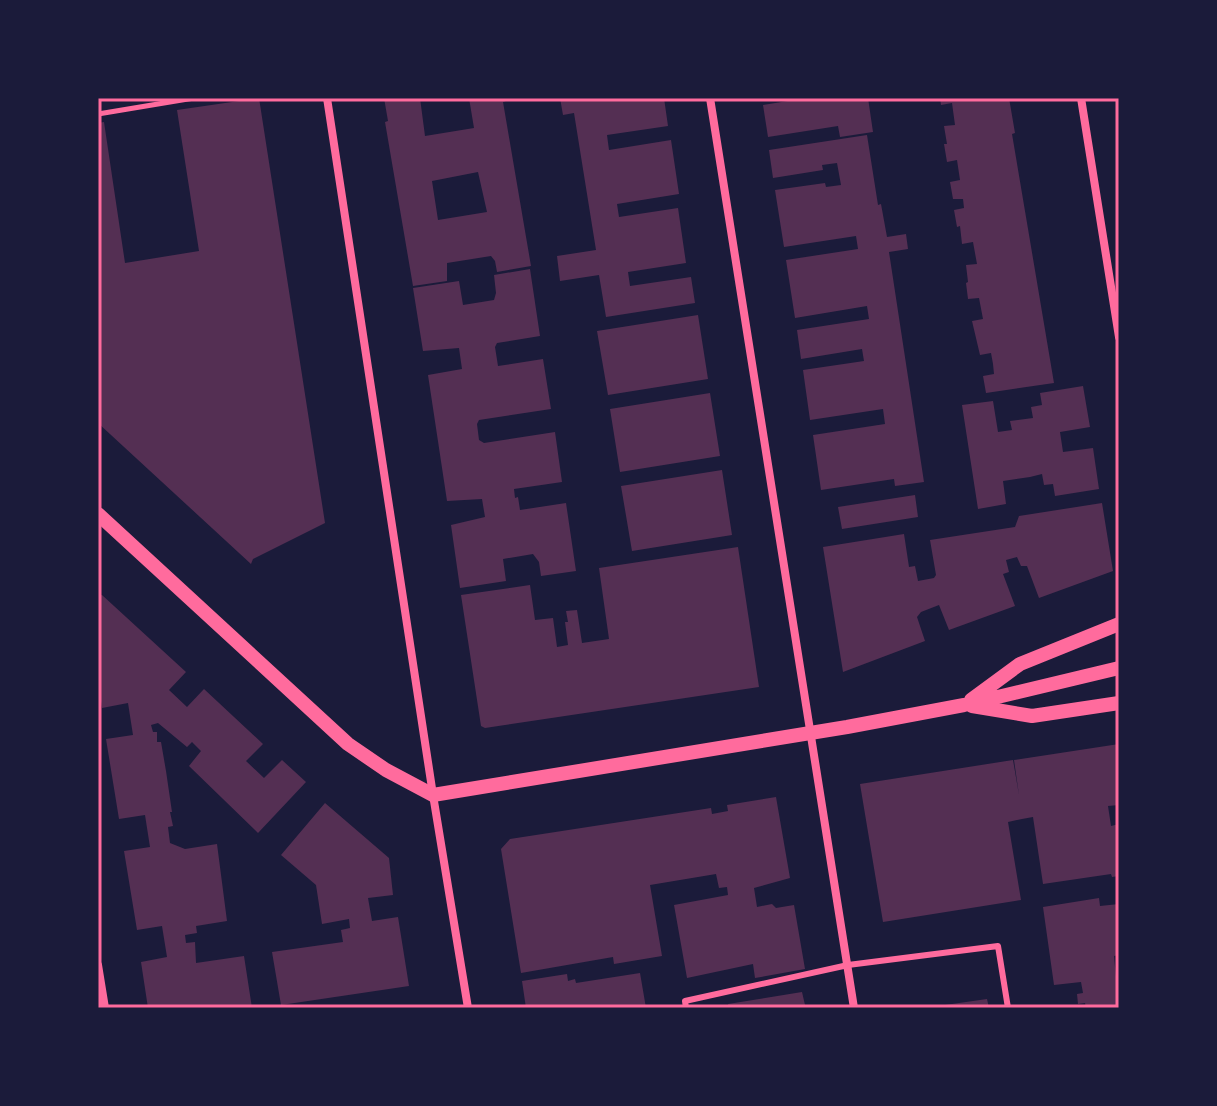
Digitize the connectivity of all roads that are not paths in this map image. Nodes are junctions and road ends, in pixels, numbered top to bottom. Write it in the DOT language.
graph roads {
  1 [pos="327,98"];
  2 [pos="710,98"];
  3 [pos="1081,98"];
  4 [pos="1119,337"];
  5 [pos="98,514"];
  6 [pos="1119,624"];
  7 [pos="1119,668"];
  8 [pos="1119,703"];
  9 [pos="964,705"];
  10 [pos="812,734"];
  11 [pos="433,795"];
  12 [pos="98,965"];
  13 [pos="848,965"];
  14 [pos="105,1008"];
  15 [pos="468,1008"];
  16 [pos="686,1008"];
  17 [pos="854,1008"];
  18 [pos="1008,1008"];
  1 -- 11 [label="street"];
  2 -- 10 [label="street"];
  3 -- 4 [label="street"];
  5 -- 11 [label="street"];
  6 -- 9 [label="street"];
  7 -- 9 [label="street"];
  8 -- 9 [label="street"];
  9 -- 10 [label="street"];
  10 -- 11 [label="street"];
  10 -- 13 [label="street"];
  11 -- 15 [label="street"];
  12 -- 14 [label="street"];
  13 -- 16 [label="lane"];
  13 -- 17 [label="street"];
  13 -- 18 [label="lane"];
}
